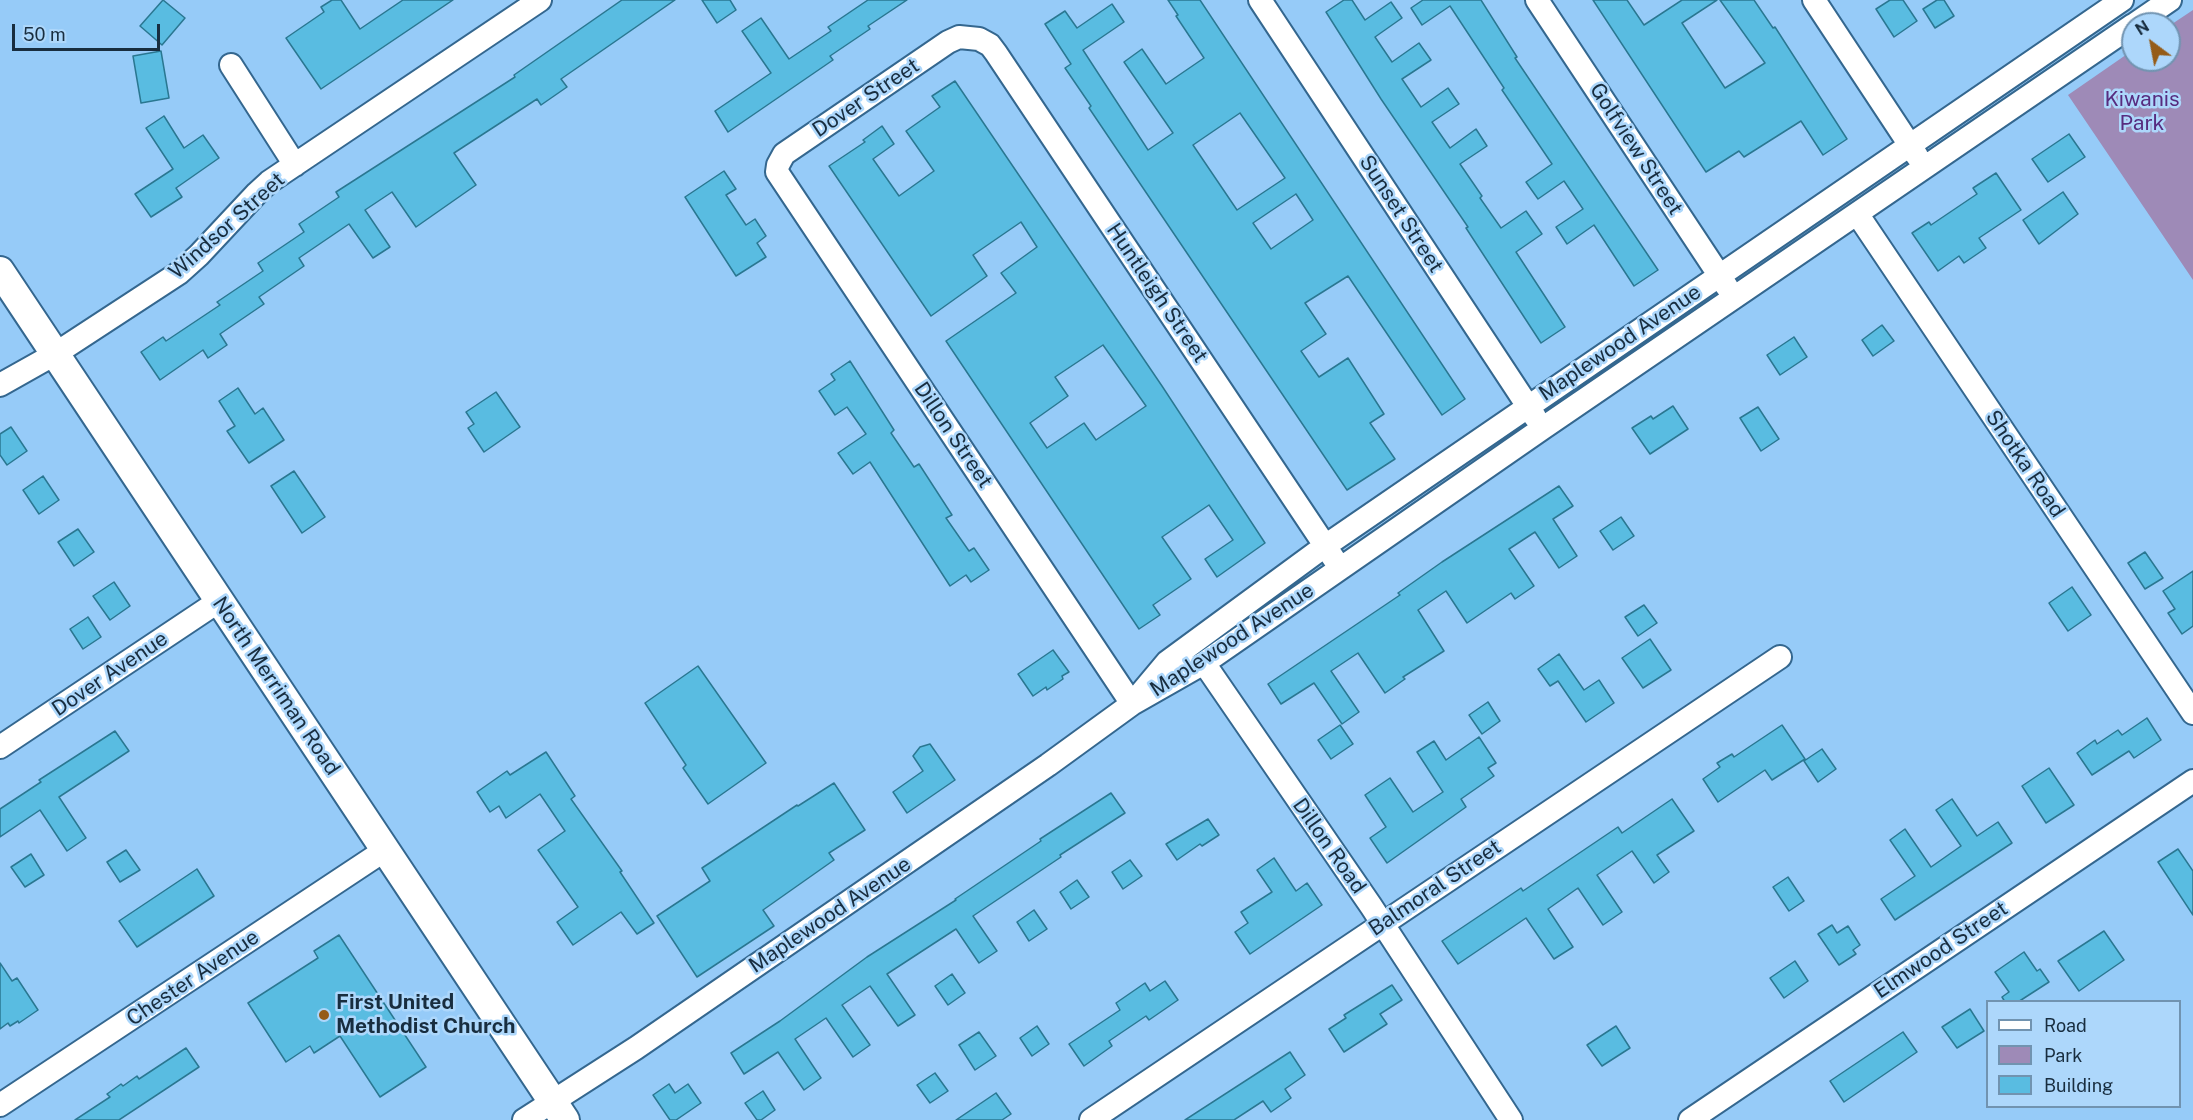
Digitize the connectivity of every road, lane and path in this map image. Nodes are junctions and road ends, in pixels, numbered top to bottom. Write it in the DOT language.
graph roads {
  1 [pos="540,0"];
  2 [pos="1260,0"];
  3 [pos="1537,0"];
  4 [pos="1814,0"];
  5 [pos="2122,0"];
  6 [pos="2170,0"];
  7 [pos="2097,7"];
  8 [pos="2152,12"];
  9 [pos="2121,23"];
  10 [pos="2121,33"];
  11 [pos="959,37"];
  12 [pos="231,65"];
  13 [pos="1910,145"];
  14 [pos="295,165"];
  15 [pos="778,165"];
  16 [pos="1925,167"];
  17 [pos="1858,215"];
  18 [pos="0,271"];
  19 [pos="1719,275"];
  20 [pos="1734,298"];
  21 [pos="55,354"];
  22 [pos="0,385"];
  23 [pos="1527,406"];
  24 [pos="1543,428"];
  25 [pos="1325,546"];
  26 [pos="1340,568"];
  27 [pos="219,601"];
  28 [pos="1780,657"];
  29 [pos="1204,663"];
  30 [pos="1132,704"];
  31 [pos="2193,713"];
  32 [pos="0,747"];
  33 [pos="2193,781"];
  34 [pos="385,850"];
  35 [pos="1382,924"];
  36 [pos="0,1105"];
  37 [pos="559,1111"];
  38 [pos="524,1120"];
  39 [pos="1091,1120"];
  40 [pos="1511,1120"];
  41 [pos="1690,1120"];
  1 -- 14 [label="street, Windsor Street"];
  2 -- 23 [label="street, Sunset Street"];
  3 -- 19 [label="street, Golfview Street"];
  4 -- 13 [label="street"];
  5 -- 7 [label="street, Maplewood Avenue"];
  6 -- 8 [label="street, Maplewood Avenue"];
  7 -- 9 [label="street"];
  7 -- 13 [label="street, Maplewood Avenue"];
  10 -- 16 [label="street, Maplewood Avenue"];
  11 -- 15 [label="street, Dover Street"];
  11 -- 25 [label="street, Huntleigh Street"];
  12 -- 14 [label="street"];
  13 -- 16 [label="street"];
  13 -- 19 [label="street, Maplewood Avenue"];
  14 -- 21 [label="street, Windsor Street"];
  15 -- 30 [label="street, Dillon Street"];
  16 -- 17 [label="street, Maplewood Avenue"];
  17 -- 20 [label="street, Maplewood Avenue"];
  17 -- 31 [label="street, Shotka Road"];
  18 -- 21 [label="main road, North Merriman Road"];
  19 -- 20 [label="street, Golfview Street"];
  19 -- 23 [label="street, Maplewood Avenue"];
  20 -- 24 [label="street, Maplewood Avenue"];
  21 -- 22 [label="street, Windsor Street"];
  21 -- 27 [label="main road, North Merriman Road"];
  23 -- 24 [label="street, Sunset Street"];
  23 -- 25 [label="street, Maplewood Avenue"];
  24 -- 26 [label="street, Maplewood Avenue"];
  25 -- 26 [label="street, Huntleigh Street"];
  25 -- 30 [label="street, Maplewood Avenue"];
  26 -- 29 [label="street, Maplewood Avenue"];
  27 -- 32 [label="street, Dover Avenue"];
  27 -- 34 [label="main road, North Merriman Road"];
  28 -- 35 [label="street, Balmoral Street"];
  29 -- 30 [label="street, Maplewood Avenue"];
  29 -- 35 [label="street, Dillon Road"];
  30 -- 37 [label="street, Maplewood Avenue"];
  33 -- 41 [label="street, Elmwood Street"];
  34 -- 36 [label="street, Chester Avenue"];
  34 -- 37 [label="main road, North Merriman Road"];
  35 -- 39 [label="street, Balmoral Street"];
  35 -- 40 [label="street, Dillon Road"];
  37 -- 38 [label="street, Maplewood Avenue"];
}
